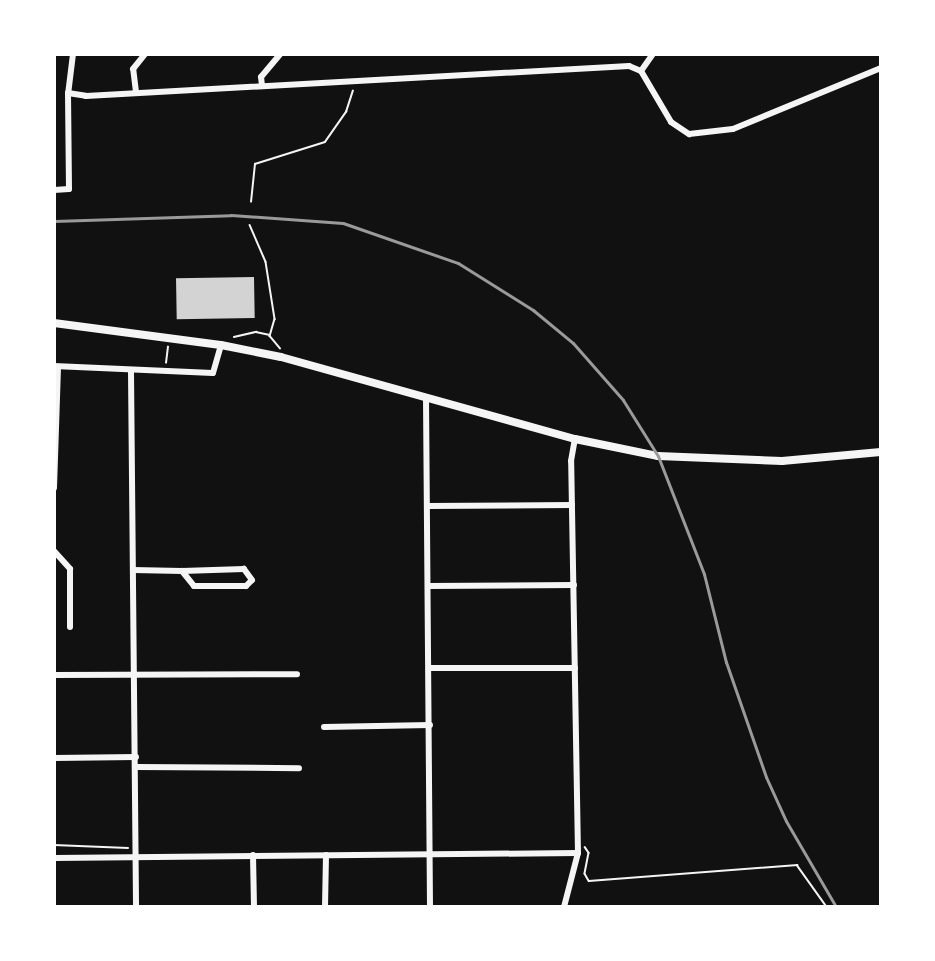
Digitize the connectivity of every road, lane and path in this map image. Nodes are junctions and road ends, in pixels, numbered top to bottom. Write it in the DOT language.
graph roads {
  1 [pos="73,54"];
  2 [pos="145,54"];
  3 [pos="653,54"];
  4 [pos="277,55"];
  5 [pos="881,68"];
  6 [pos="640,70"];
  7 [pos="353,81"];
  8 [pos="262,86"];
  9 [pos="136,92"];
  10 [pos="68,93"];
  11 [pos="54,190"];
  12 [pos="251,202"];
  13 [pos="250,225"];
  14 [pos="54,323"];
  15 [pos="220,345"];
  16 [pos="168,346"];
  17 [pos="281,357"];
  18 [pos="56,367"];
  19 [pos="131,372"];
  20 [pos="165,373"];
  21 [pos="426,398"];
  22 [pos="575,439"];
  23 [pos="881,452"];
  24 [pos="54,488"];
  25 [pos="572,505"];
  26 [pos="427,506"];
  27 [pos="54,551"];
  28 [pos="133,570"];
  29 [pos="182,571"];
  30 [pos="574,585"];
  31 [pos="428,586"];
  32 [pos="70,627"];
  33 [pos="429,668"];
  34 [pos="575,668"];
  35 [pos="297,674"];
  36 [pos="54,675"];
  37 [pos="134,675"];
  38 [pos="430,725"];
  39 [pos="324,727"];
  40 [pos="136,757"];
  41 [pos="54,758"];
  42 [pos="136,767"];
  43 [pos="299,768"];
  44 [pos="578,853"];
  45 [pos="428,854"];
  46 [pos="254,855"];
  47 [pos="326,855"];
  48 [pos="137,856"];
  49 [pos="54,858"];
  50 [pos="136,907"];
  51 [pos="254,907"];
  52 [pos="325,907"];
  53 [pos="430,907"];
  54 [pos="564,907"];
  1 -- 10 [label="street"];
  2 -- 9 [label="street"];
  3 -- 6 [label="street"];
  4 -- 8 [label="street"];
  5 -- 6 [label="street"];
  6 -- 7 [label="street"];
  7 -- 8 [label="street"];
  7 -- 12 [label="path"];
  8 -- 9 [label="street"];
  9 -- 10 [label="street"];
  10 -- 11 [label="street"];
  13 -- 17 [label="path"];
  14 -- 15 [label="main road"];
  15 -- 17 [label="main road"];
  15 -- 20 [label="street"];
  16 -- 20 [label="path"];
  17 -- 21 [label="main road"];
  18 -- 19 [label="street"];
  18 -- 24 [label="street"];
  19 -- 20 [label="street"];
  19 -- 28 [label="street"];
  21 -- 22 [label="main road"];
  21 -- 26 [label="street"];
  22 -- 23 [label="main road"];
  22 -- 25 [label="street"];
  25 -- 26 [label="street"];
  25 -- 30 [label="street"];
  26 -- 31 [label="street"];
  27 -- 32 [label="street"];
  28 -- 29 [label="street"];
  28 -- 37 [label="street"];
  29 -- 29 [label="street"];
  30 -- 31 [label="street"];
  30 -- 34 [label="street"];
  31 -- 33 [label="street"];
  33 -- 34 [label="street"];
  33 -- 38 [label="street"];
  34 -- 44 [label="street"];
  35 -- 37 [label="street"];
  36 -- 37 [label="street"];
  37 -- 40 [label="street"];
  38 -- 39 [label="street"];
  38 -- 45 [label="street"];
  40 -- 41 [label="street"];
  40 -- 42 [label="street"];
  42 -- 43 [label="street"];
  42 -- 48 [label="street"];
  44 -- 45 [label="street"];
  44 -- 54 [label="street"];
  45 -- 47 [label="street"];
  45 -- 53 [label="street"];
  46 -- 47 [label="street"];
  46 -- 48 [label="street"];
  46 -- 51 [label="street"];
  47 -- 52 [label="street"];
  48 -- 49 [label="street"];
  48 -- 50 [label="street"];
}
